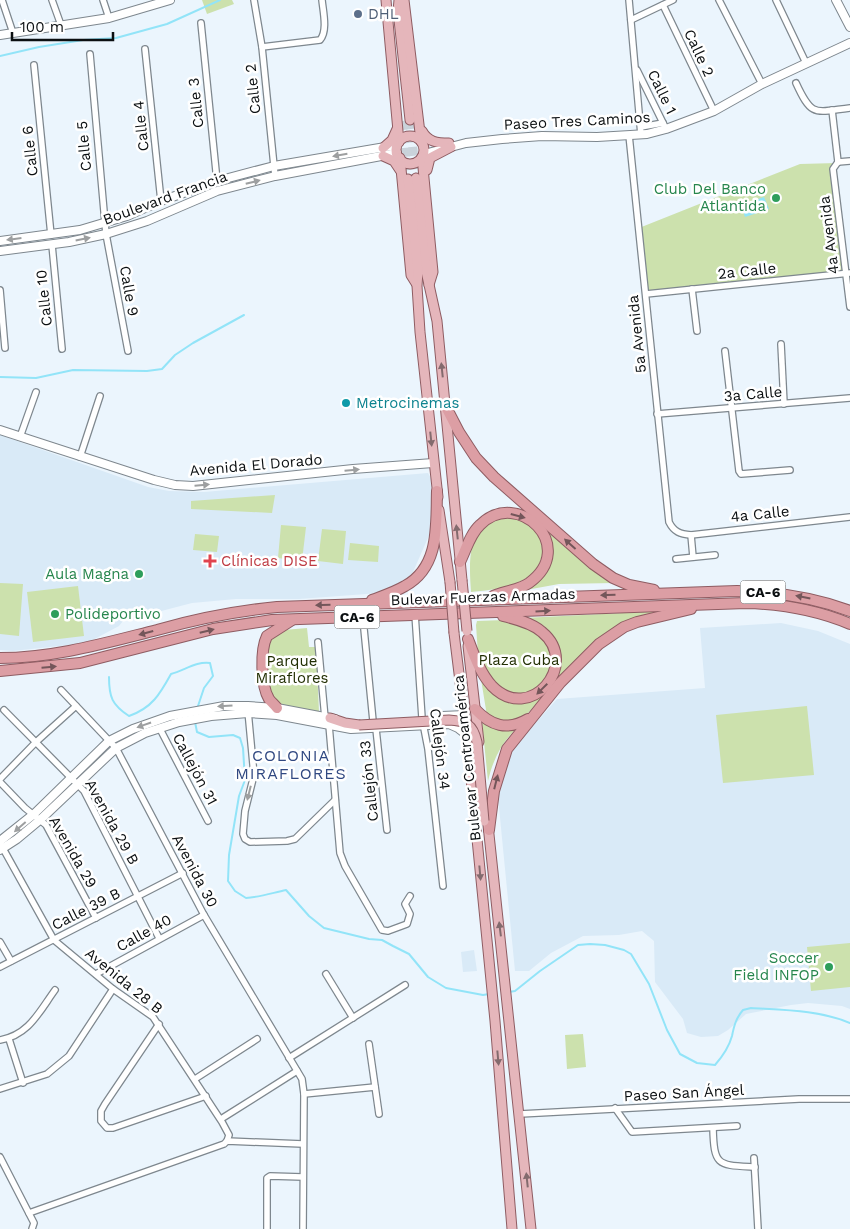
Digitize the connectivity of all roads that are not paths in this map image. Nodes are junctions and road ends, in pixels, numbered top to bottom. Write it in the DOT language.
graph roads {
  1 [pos="2,0"];
  2 [pos="52,0"];
  3 [pos="103,0"];
  4 [pos="170,0"];
  5 [pos="254,0"];
  6 [pos="322,0"];
  7 [pos="387,0"];
  8 [pos="399,0"];
  9 [pos="404,0"];
  10 [pos="629,0"];
  11 [pos="673,0"];
  12 [pos="719,0"];
  13 [pos="776,0"];
  14 [pos="836,0"];
  15 [pos="151,3"];
  16 [pos="663,5"];
  17 [pos="109,18"];
  18 [pos="631,20"];
  19 [pos="201,23"];
  20 [pos="61,25"];
  21 [pos="850,27"];
  22 [pos="13,33"];
  23 [pos="0,35"];
  24 [pos="850,42"];
  25 [pos="262,47"];
  26 [pos="145,49"];
  27 [pos="90,54"];
  28 [pos="806,63"];
  29 [pos="34,65"];
  30 [pos="635,66"];
  31 [pos="796,83"];
  32 [pos="762,84"];
  33 [pos="850,108"];
  34 [pos="832,110"];
  35 [pos="714,111"];
  36 [pos="403,122"];
  37 [pos="419,125"];
  38 [pos="665,126"];
  39 [pos="641,131"];
  40 [pos="629,136"];
  41 [pos="422,142"];
  42 [pos="450,145"];
  43 [pos="398,150"];
  44 [pos="383,152"];
  45 [pos="423,156"];
  46 [pos="850,161"];
  47 [pos="838,162"];
  48 [pos="274,166"];
  49 [pos="401,172"];
  50 [pos="275,176"];
  51 [pos="217,181"];
  52 [pos="426,193"];
  53 [pos="161,201"];
  54 [pos="105,223"];
  55 [pos="106,234"];
  56 [pos="51,235"];
  57 [pos="0,241"];
  58 [pos="52,245"];
  59 [pos="0,251"];
  60 [pos="848,273"];
  61 [pos="429,285"];
  62 [pos="417,286"];
  63 [pos="692,289"];
  64 [pos="0,290"];
  65 [pos="646,294"];
  66 [pos="850,306"];
  67 [pos="696,331"];
  68 [pos="781,344"];
  69 [pos="5,348"];
  70 [pos="62,349"];
  71 [pos="128,351"];
  72 [pos="725,351"];
  73 [pos="36,392"];
  74 [pos="100,396"];
  75 [pos="850,398"];
  76 [pos="784,404"];
  77 [pos="446,405"];
  78 [pos="732,408"];
  79 [pos="658,414"];
  80 [pos="0,430"];
  81 [pos="20,437"];
  82 [pos="80,457"];
  83 [pos="433,463"];
  84 [pos="790,470"];
  85 [pos="437,491"];
  86 [pos="850,517"];
  87 [pos="673,530"];
  88 [pos="691,535"];
  89 [pos="715,555"];
  90 [pos="693,557"];
  91 [pos="676,559"];
  92 [pos="460,562"];
  93 [pos="674,593"];
  94 [pos="483,599"];
  95 [pos="719,603"];
  96 [pos="362,604"];
  97 [pos="850,611"];
  98 [pos="492,613"];
  99 [pos="415,614"];
  100 [pos="294,619"];
  101 [pos="850,624"];
  102 [pos="364,628"];
  103 [pos="467,635"];
  104 [pos="318,642"];
  105 [pos="0,658"];
  106 [pos="0,671"];
  107 [pos="61,690"];
  108 [pos="76,706"];
  109 [pos="248,709"];
  110 [pos="475,709"];
  111 [pos="4,710"];
  112 [pos="277,712"];
  113 [pos="465,715"];
  114 [pos="531,717"];
  115 [pos="328,720"];
  116 [pos="373,721"];
  117 [pos="424,722"];
  118 [pos="160,729"];
  119 [pos="376,729"];
  120 [pos="467,735"];
  121 [pos="110,741"];
  122 [pos="36,742"];
  123 [pos="116,748"];
  124 [pos="72,777"];
  125 [pos="0,781"];
  126 [pos="79,784"];
  127 [pos="335,800"];
  128 [pos="34,814"];
  129 [pos="41,819"];
  130 [pos="208,821"];
  131 [pos="487,825"];
  132 [pos="387,830"];
  133 [pos="1,846"];
  134 [pos="183,873"];
  135 [pos="443,886"];
  136 [pos="139,896"];
  137 [pos="410,896"];
  138 [pos="204,915"];
  139 [pos="96,918"];
  140 [pos="160,938"];
  141 [pos="54,940"];
  142 [pos="0,942"];
  143 [pos="11,961"];
  144 [pos="0,967"];
  145 [pos="96,974"];
  146 [pos="326,974"];
  147 [pos="405,985"];
  148 [pos="113,989"];
  149 [pos="55,990"];
  150 [pos="353,1018"];
  151 [pos="159,1024"];
  152 [pos="9,1039"];
  153 [pos="257,1039"];
  154 [pos="0,1040"];
  155 [pos="369,1044"];
  156 [pos="289,1058"];
  157 [pos="297,1071"];
  158 [pos="195,1079"];
  159 [pos="23,1083"];
  160 [pos="375,1087"];
  161 [pos="0,1089"];
  162 [pos="304,1094"];
  163 [pos="206,1096"];
  164 [pos="850,1099"];
  165 [pos="615,1108"];
  166 [pos="379,1114"];
  167 [pos="520,1114"];
  168 [pos="221,1120"];
  169 [pos="737,1126"];
  170 [pos="713,1128"];
  171 [pos="228,1141"];
  172 [pos="303,1144"];
  173 [pos="0,1157"];
  174 [pos="754,1158"];
  175 [pos="755,1167"];
  176 [pos="303,1177"];
  177 [pos="30,1213"];
  178 [pos="33,1226"];
  179 [pos="512,1228"];
  180 [pos="267,1229"];
  181 [pos="303,1229"];
  182 [pos="531,1229"];
  183 [pos="758,1229"];
  1 -- 22 [label="street"];
  2 -- 20 [label="street"];
  3 -- 17 [label="street"];
  4 -- 15 [label="street"];
  5 -- 25 [label="street, Calle 2"];
  6 -- 25 [label="street"];
  7 -- 36 [label="main road, Bulevar Centroamérica"];
  8 -- 36 [label="main road, Bulevar Centroamérica"];
  9 -- 37 [label="main road"];
  10 -- 18 [label="street, Calle 1"];
  11 -- 16 [label="street"];
  12 -- 32 [label="street"];
  13 -- 28 [label="street"];
  14 -- 21 [label="street"];
  15 -- 17 [label="street"];
  16 -- 18 [label="street"];
  16 -- 35 [label="street, Calle 2"];
  17 -- 20 [label="street"];
  18 -- 30 [label="street, Calle 1"];
  19 -- 51 [label="street, Calle 3"];
  20 -- 22 [label="street"];
  22 -- 23 [label="street"];
  24 -- 28 [label="street, Paseo Tres Caminos"];
  25 -- 48 [label="street, Calle 2"];
  26 -- 53 [label="street, Calle 4"];
  27 -- 54 [label="street, Calle 5"];
  28 -- 32 [label="street, Paseo Tres Caminos"];
  29 -- 56 [label="street, Calle 6"];
  30 -- 38 [label="street, Calle 1"];
  30 -- 39 [label="street, Calle 1"];
  31 -- 34 [label="street"];
  32 -- 35 [label="street, Paseo Tres Caminos"];
  33 -- 34 [label="street"];
  34 -- 47 [label="street, 4a Avenida"];
  35 -- 38 [label="street, Paseo Tres Caminos"];
  36 -- 43 [label="main road, Bulevar Centroamérica"];
  36 -- 44 [label="main road"];
  37 -- 41 [label="main road"];
  37 -- 42 [label="main road"];
  38 -- 39 [label="street, Paseo Tres Caminos"];
  39 -- 40 [label="street, Paseo Tres Caminos"];
  40 -- 42 [label="street, Paseo Tres Caminos"];
  40 -- 65 [label="street, 5a Avenida"];
  41 -- 42 [label="street, Paseo Tres Caminos"];
  41 -- 43 [label="main road"];
  41 -- 45 [label="main road"];
  42 -- 45 [label="street, Paseo Tres Caminos"];
  42 -- 52 [label="main road"];
  43 -- 44 [label="street, Boulevard Francia"];
  43 -- 45 [label="main road"];
  43 -- 49 [label="main road, Bulevar Centroamérica"];
  44 -- 48 [label="street, Boulevard Francia, one-way"];
  44 -- 49 [label="main road"];
  44 -- 50 [label="street, Boulevard Francia"];
  45 -- 52 [label="main road, Bulevar Centroamérica"];
  46 -- 47 [label="street"];
  47 -- 60 [label="street, 4a Avenida"];
  48 -- 50 [label="street, Calle 2"];
  48 -- 51 [label="street, Boulevard Francia"];
  49 -- 62 [label="main road, Bulevar Centroamérica"];
  55 -- 50 [label="street, Boulevard Francia, one-way"];
  51 -- 53 [label="street, Boulevard Francia"];
  52 -- 61 [label="main road, Bulevar Centroamérica"];
  53 -- 54 [label="street, Boulevard Francia"];
  54 -- 55 [label="street, Calle 5"];
  54 -- 56 [label="street, Boulevard Francia"];
  58 -- 55 [label="street, Boulevard Francia, one-way"];
  55 -- 71 [label="street, Calle 9"];
  56 -- 57 [label="street, Boulevard Francia, one-way"];
  58 -- 59 [label="street, Boulevard Francia"];
  58 -- 70 [label="street, Calle 10"];
  60 -- 63 [label="street, 2a Calle"];
  60 -- 66 [label="street, 4a Avenida"];
  61 -- 62 [label="main road, Bulevar Centroamérica"];
  77 -- 61 [label="main road, Bulevar Centroamérica, one-way"];
  62 -- 83 [label="main road, Bulevar Centroamérica, one-way"];
  63 -- 65 [label="street, 2a Calle"];
  63 -- 67 [label="street"];
  64 -- 69 [label="street"];
  65 -- 79 [label="street, 5a Avenida"];
  68 -- 76 [label="street"];
  72 -- 78 [label="street"];
  73 -- 81 [label="street"];
  74 -- 82 [label="street"];
  75 -- 76 [label="street, 3a Calle"];
  76 -- 78 [label="street, 3a Calle"];
  92 -- 77 [label="main road, Bulevar Centroamérica, one-way"];
  93 -- 77 [label="highway, one-way"];
  78 -- 79 [label="street, 3a Calle"];
  78 -- 84 [label="street"];
  79 -- 87 [label="street, 5a Avenida"];
  80 -- 81 [label="street, Avenida El Dorado"];
  81 -- 82 [label="street, Avenida El Dorado"];
  82 -- 83 [label="street, Avenida El Dorado, one-way"];
  83 -- 85 [label="main road, Bulevar Centroamérica"];
  85 -- 96 [label="highway"];
  85 -- 113 [label="main road, Bulevar Centroamérica, bridge"];
  86 -- 88 [label="street, 4a Calle"];
  87 -- 88 [label="street, 4a Calle"];
  88 -- 90 [label="street"];
  89 -- 90 [label="street"];
  90 -- 91 [label="street"];
  92 -- 94 [label="highway, one-way"];
  92 -- 103 [label="main road, Bulevar Centroamérica, bridge"];
  93 -- 94 [label="highway, Bulevar Fuerzas Armadas / CA-6, one-way"];
  97 -- 93 [label="highway, Bulevar Fuerzas Armadas / CA-6, one-way"];
  94 -- 96 [label="highway, Bulevar Fuerzas Armadas / CA-6"];
  98 -- 95 [label="highway, Bulevar Fuerzas Armadas / CA-6, one-way"];
  95 -- 101 [label="highway, Bulevar Fuerzas Armadas / CA-6"];
  95 -- 114 [label="highway"];
  96 -- 105 [label="highway, Bulevar Fuerzas Armadas / CA-6, one-way"];
  98 -- 99 [label="highway, Bulevar Fuerzas Armadas / CA-6"];
  98 -- 103 [label="highway, one-way"];
  99 -- 100 [label="highway, Bulevar Fuerzas Armadas / CA-6"];
  99 -- 117 [label="street, Callejón 34"];
  106 -- 100 [label="highway, Bulevar Fuerzas Armadas / CA-6, one-way"];
  100 -- 112 [label="highway"];
  102 -- 116 [label="street, Callejón 33"];
  103 -- 110 [label="main road, Bulevar Centroamérica"];
  104 -- 115 [label="street"];
  107 -- 108 [label="street, Avenida 30"];
  108 -- 121 [label="street, Avenida 30"];
  108 -- 122 [label="street"];
  109 -- 112 [label="street"];
  109 -- 118 [label="street"];
  109 -- 121 [label="street, one-way"];
  109 -- 127 [label="street, one-way"];
  110 -- 114 [label="highway"];
  110 -- 131 [label="main road, Bulevar Centroamérica"];
  111 -- 122 [label="street, Avenida 29 B"];
  112 -- 115 [label="street"];
  113 -- 117 [label="street"];
  113 -- 120 [label="main road, Bulevar Centroamérica"];
  131 -- 114 [label="highway, one-way"];
  115 -- 116 [label="street"];
  115 -- 119 [label="street"];
  115 -- 127 [label="street"];
  115 -- 131 [label="main road, bridge"];
  116 -- 117 [label="street"];
  117 -- 119 [label="street"];
  117 -- 120 [label="street"];
  117 -- 135 [label="street, Callejón 34"];
  118 -- 123 [label="street"];
  118 -- 130 [label="street, Callejón 31"];
  119 -- 132 [label="street, Callejón 33"];
  120 -- 179 [label="main road, Bulevar Centroamérica, one-way"];
  121 -- 123 [label="street, Avenida 30"];
  121 -- 124 [label="street"];
  122 -- 124 [label="street, Avenida 29 B"];
  122 -- 125 [label="street"];
  123 -- 126 [label="street"];
  123 -- 134 [label="street, Avenida 30"];
  124 -- 126 [label="street, Avenida 29 B"];
  124 -- 128 [label="street"];
  125 -- 128 [label="street, Avenida 29"];
  126 -- 129 [label="street"];
  126 -- 136 [label="street, Avenida 29 B"];
  127 -- 137 [label="street"];
  128 -- 129 [label="street, Avenida 29"];
  128 -- 133 [label="street, one-way"];
  129 -- 133 [label="street"];
  129 -- 139 [label="street, Avenida 29"];
  167 -- 131 [label="main road, Bulevar Centroamérica, one-way"];
  133 -- 141 [label="street, Avenida 28 B"];
  134 -- 136 [label="street, Calle 39 B"];
  134 -- 138 [label="street, Avenida 30"];
  136 -- 139 [label="street, Calle 39 B"];
  136 -- 140 [label="street, Avenida 29 B"];
  138 -- 140 [label="street, Calle 40"];
  138 -- 156 [label="street, Avenida 30"];
  139 -- 141 [label="street, Calle 39 B"];
  140 -- 145 [label="street, Calle 40"];
  141 -- 143 [label="street, Calle 39 B"];
  141 -- 145 [label="street, Avenida 28 B"];
  142 -- 143 [label="street"];
  143 -- 144 [label="street, Calle 39 B"];
  145 -- 148 [label="street, Avenida 28 B"];
  146 -- 150 [label="street"];
  147 -- 150 [label="street"];
  148 -- 151 [label="street, Avenida 28 B"];
  148 -- 159 [label="street"];
  149 -- 152 [label="street"];
  150 -- 156 [label="street"];
  151 -- 158 [label="street, Avenida 28 B"];
  151 -- 163 [label="street"];
  152 -- 154 [label="street"];
  152 -- 159 [label="street"];
  153 -- 158 [label="street"];
  155 -- 160 [label="street"];
  156 -- 157 [label="street, Avenida 30"];
  157 -- 162 [label="street, Avenida 30"];
  157 -- 168 [label="street"];
  158 -- 163 [label="street, Avenida 28 B"];
  159 -- 161 [label="street"];
  160 -- 162 [label="street"];
  160 -- 166 [label="street"];
  162 -- 172 [label="street, Avenida 30"];
  163 -- 168 [label="street, Avenida 28 B"];
  164 -- 165 [label="street, Paseo San Ángel"];
  165 -- 167 [label="street, Paseo San Ángel"];
  165 -- 170 [label="street"];
  182 -- 167 [label="main road, Bulevar Centroamérica, one-way"];
  168 -- 171 [label="street, Avenida 28 B"];
  169 -- 170 [label="street"];
  170 -- 175 [label="street"];
  171 -- 172 [label="street"];
  171 -- 177 [label="street"];
  172 -- 176 [label="street, Avenida 30"];
  173 -- 177 [label="street"];
  174 -- 175 [label="street"];
  175 -- 183 [label="street"];
  176 -- 180 [label="street"];
  176 -- 181 [label="street, Avenida 30"];
  177 -- 178 [label="street"];
}
